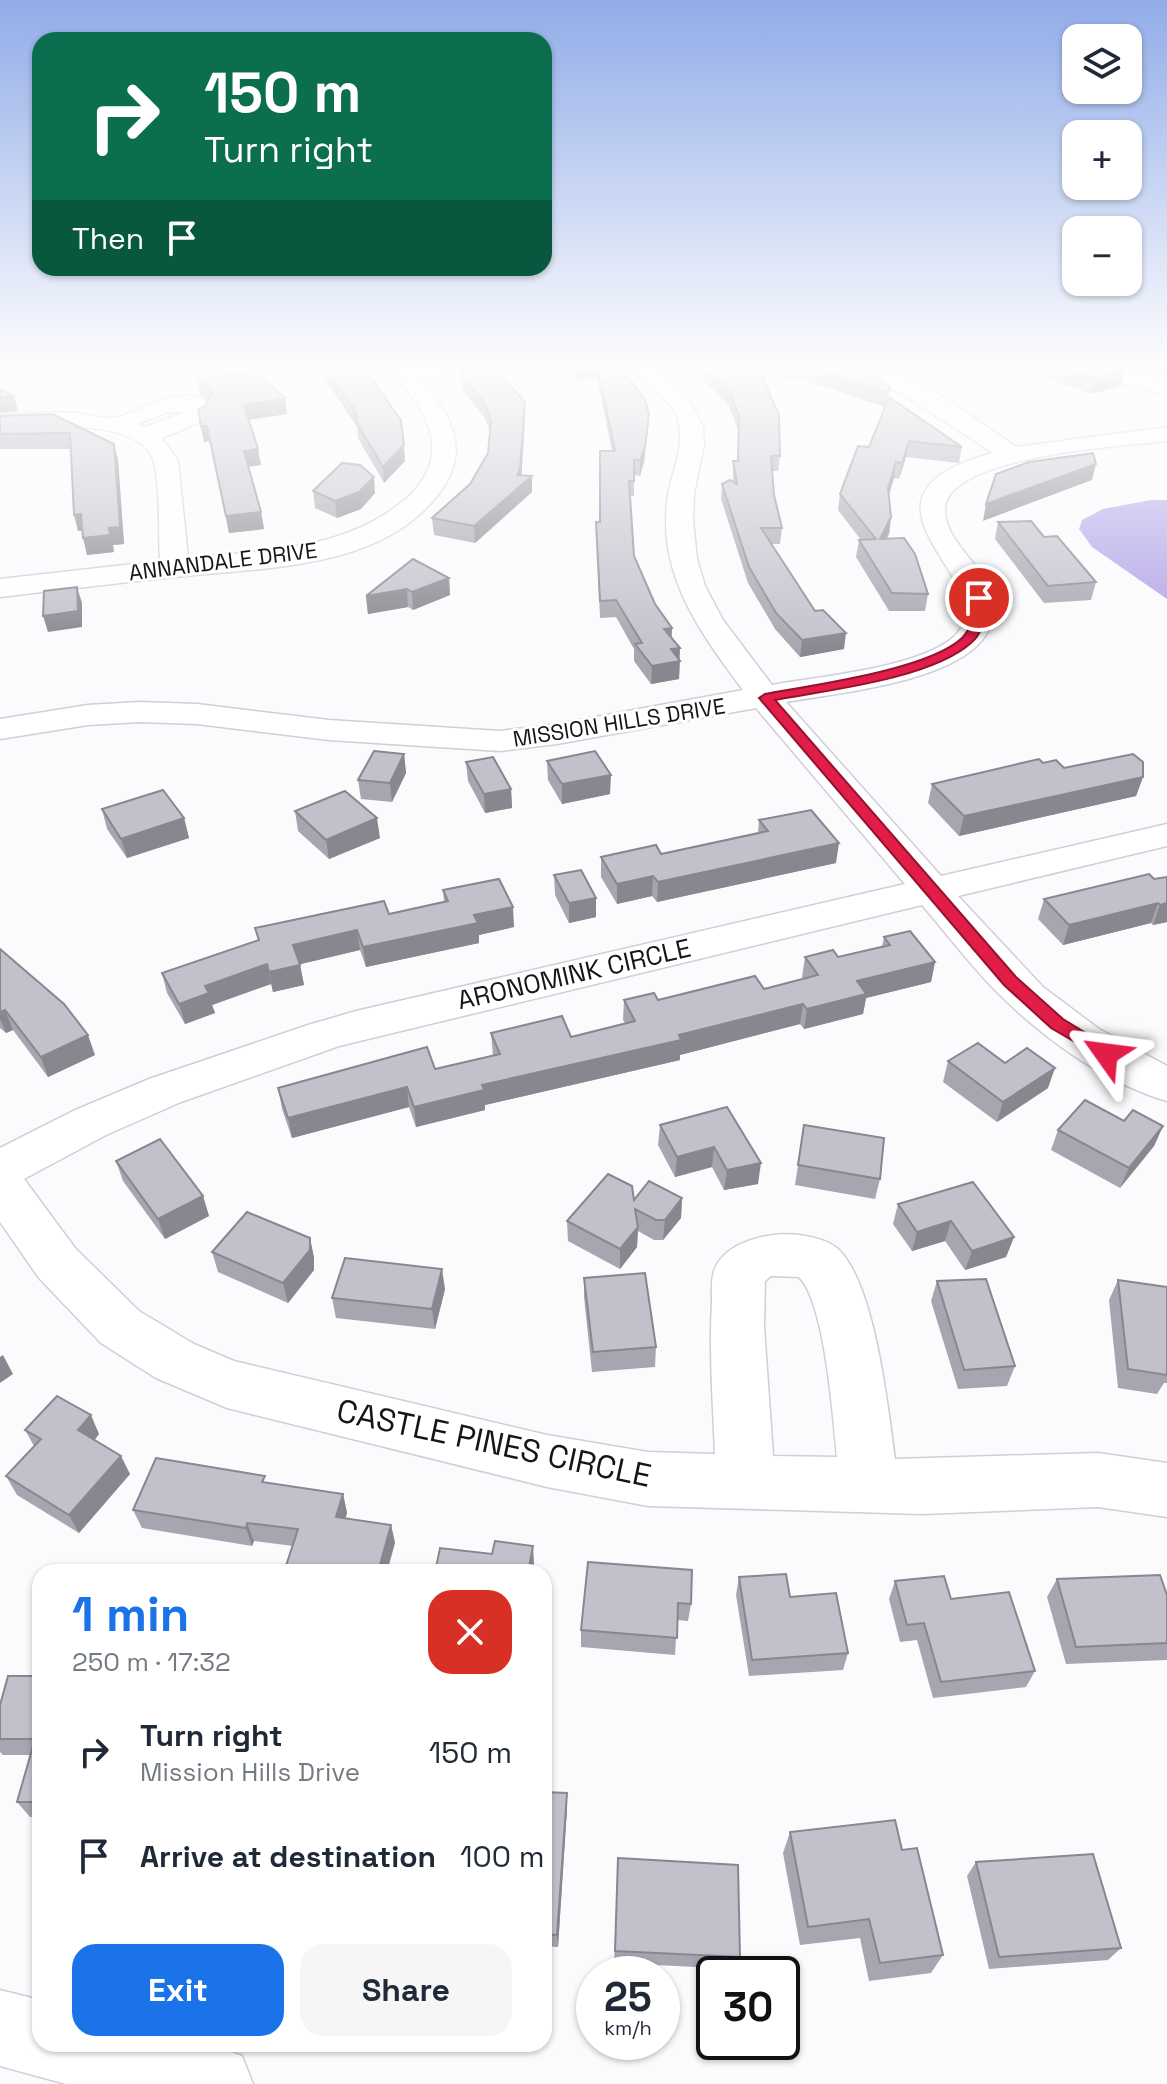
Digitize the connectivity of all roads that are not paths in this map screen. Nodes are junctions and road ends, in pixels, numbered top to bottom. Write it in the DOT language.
graph roads {
  1 [pos="166,460"];
  2 [pos="442,460"];
  3 [pos="690,460"];
  4 [pos="993,460"];
  5 [pos="175,568"];
  6 [pos="0,588"];
  7 [pos="765,698"];
  8 [pos="0,729"];
  9 [pos="1167,835"];
  10 [pos="933,891"];
  11 [pos="1167,1085"];
  12 [pos="0,1170"];
  13 [pos="0,1184"];
  14 [pos="746,1483"];
  15 [pos="870,1485"];
  16 [pos="1167,1490"];
  17 [pos="0,2028"];
  18 [pos="32,2037"];
  19 [pos="92,2052"];
  20 [pos="214,2084"];
  1 -- 5 [label="street"];
  2 -- 5 [label="street, ANNANDALE DRIVE"];
  3 -- 7 [label="street"];
  4 -- 7 [label="street, MISSION HILLS DRIVE"];
  5 -- 6 [label="street, ANNANDALE DRIVE"];
  7 -- 8 [label="street, MISSION HILLS DRIVE"];
  7 -- 10 [label="street"];
  9 -- 10 [label="street, ARONOMINK CIRCLE"];
  10 -- 11 [label="street"];
  10 -- 12 [label="street, ARONOMINK CIRCLE"];
  13 -- 14 [label="street, CASTLE PINES CIRCLE"];
  14 -- 15 [label="street, CASTLE PINES CIRCLE"];
  14 -- 15 [label="street"];
  15 -- 16 [label="street, CASTLE PINES CIRCLE"];
  17 -- 18 [label="street"];
  19 -- 20 [label="street"];
}
